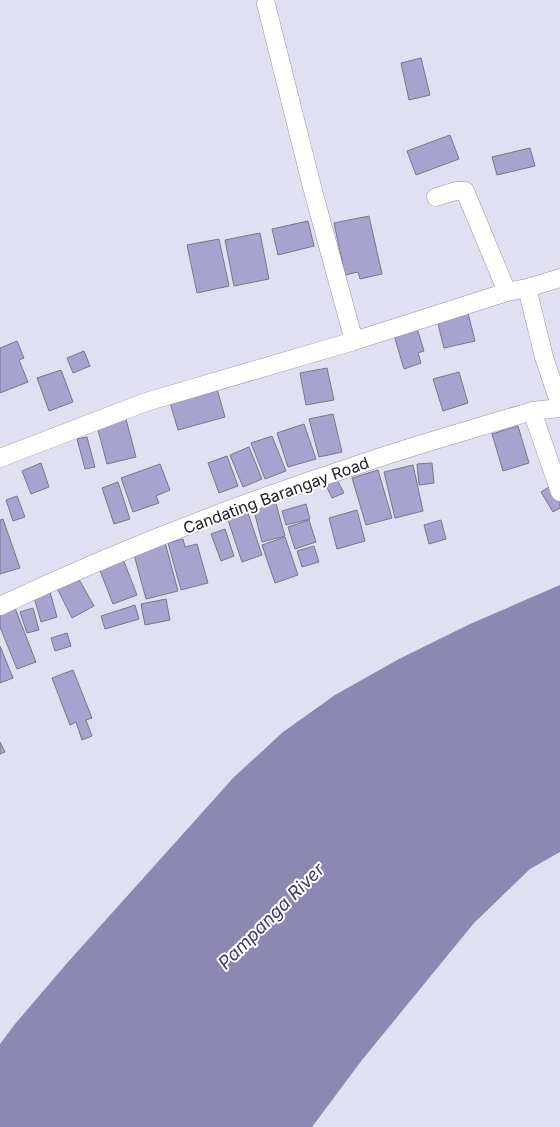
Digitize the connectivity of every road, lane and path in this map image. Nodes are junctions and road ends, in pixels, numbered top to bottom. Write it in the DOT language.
graph roads {
  1 [pos="266,4"];
  2 [pos="436,197"];
  3 [pos="560,278"];
  4 [pos="527,288"];
  5 [pos="507,292"];
  6 [pos="354,340"];
  7 [pos="560,406"];
  8 [pos="532,411"];
  9 [pos="0,458"];
  10 [pos="560,492"];
  11 [pos="0,606"];
  1 -- 6 [label="street"];
  2 -- 5 [label="street"];
  3 -- 4 [label="street"];
  4 -- 5 [label="street"];
  4 -- 7 [label="street"];
  5 -- 6 [label="street"];
  6 -- 9 [label="street"];
  7 -- 8 [label="street, Candating Barangay Road"];
  8 -- 10 [label="street"];
  8 -- 11 [label="street, Candating Barangay Road"];
}
